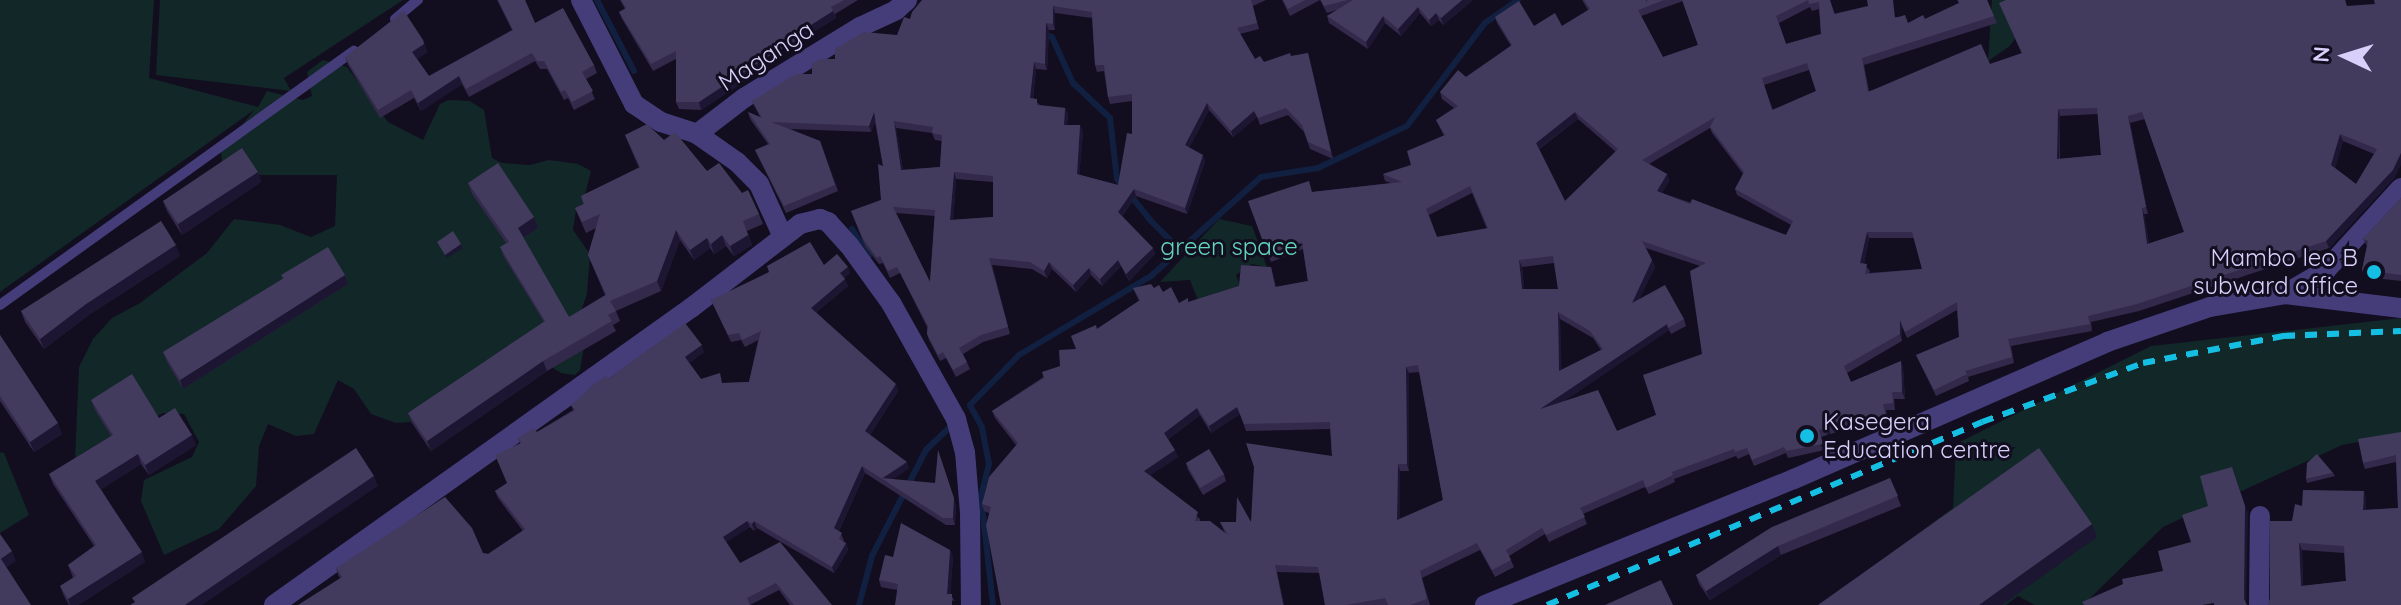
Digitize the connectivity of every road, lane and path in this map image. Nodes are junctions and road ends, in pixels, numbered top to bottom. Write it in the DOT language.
graph roads {
  1 [pos="418,0"];
  2 [pos="581,0"];
  3 [pos="907,0"];
  4 [pos="386,25"];
  5 [pos="365,42"];
  6 [pos="697,134"];
  7 [pos="2401,188"];
  8 [pos="783,237"];
  9 [pos="2285,294"];
  10 [pos="0,305"];
  11 [pos="2401,308"];
  12 [pos="2260,516"];
  13 [pos="274,605"];
  14 [pos="971,605"];
  15 [pos="1485,605"];
  16 [pos="2259,605"];
  1 -- 4 [label="lane"];
  2 -- 6 [label="street"];
  3 -- 6 [label="street, Maganga"];
  5 -- 10 [label="lane"];
  6 -- 8 [label="street"];
  7 -- 9 [label="street"];
  8 -- 13 [label="street"];
  8 -- 14 [label="street"];
  9 -- 11 [label="street"];
  9 -- 15 [label="street"];
  12 -- 16 [label="street"];
}
